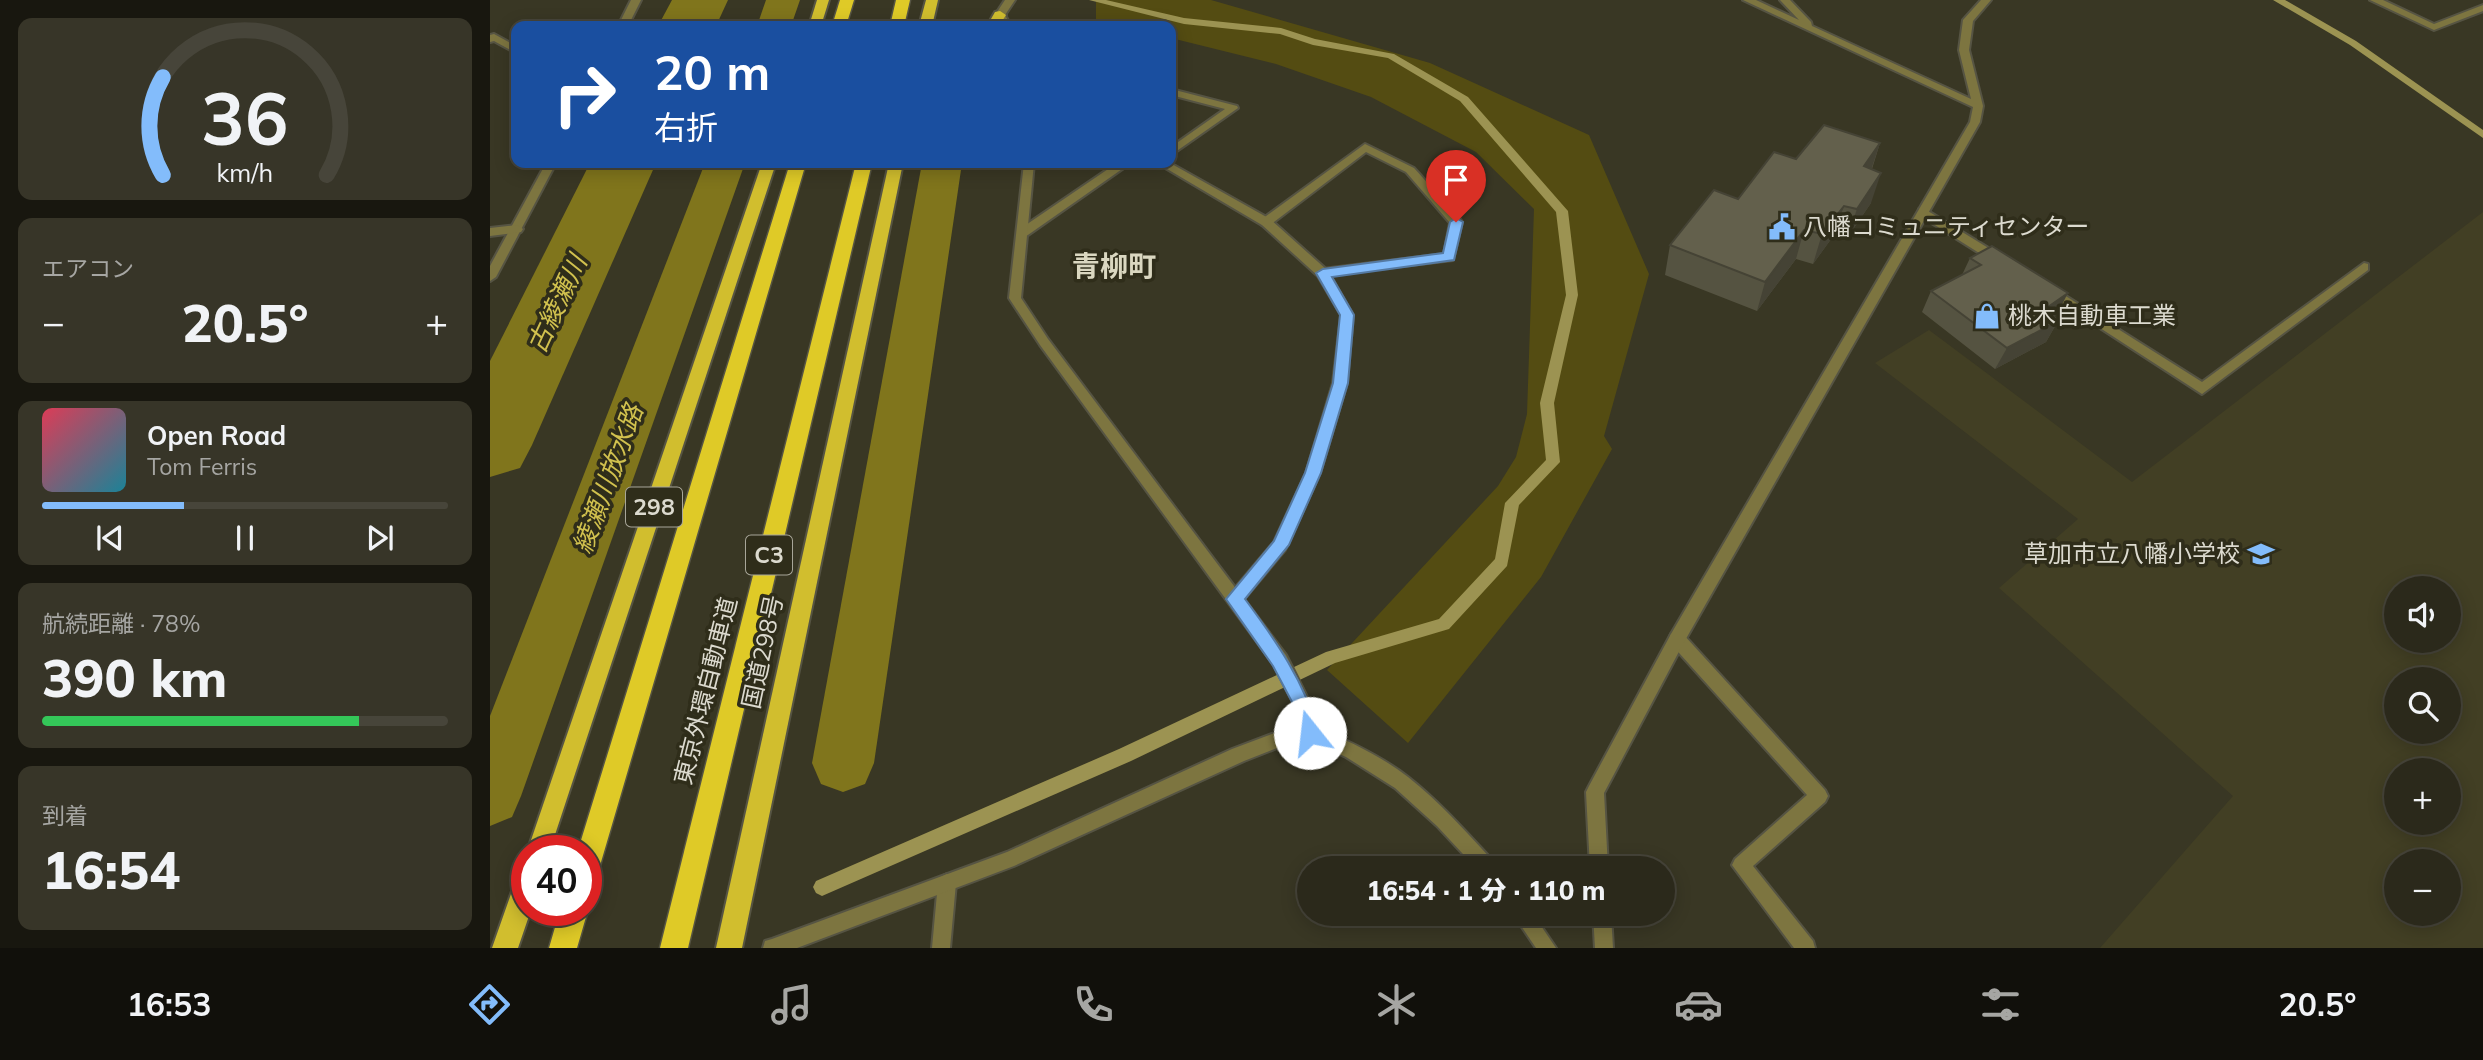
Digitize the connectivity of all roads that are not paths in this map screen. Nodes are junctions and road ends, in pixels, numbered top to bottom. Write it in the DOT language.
graph roads {
  1 [pos="636,0"];
  2 [pos="823,0"];
  3 [pos="847,0"];
  4 [pos="903,0"];
  5 [pos="932,0"];
  6 [pos="1010,0"];
  7 [pos="1748,0"];
  8 [pos="1785,0"];
  9 [pos="1986,0"];
  10 [pos="2375,0"];
  11 [pos="2483,8"];
  12 [pos="626,21"];
  13 [pos="817,21"];
  14 [pos="841,21"];
  15 [pos="898,21"];
  16 [pos="927,21"];
  17 [pos="1001,21"];
  18 [pos="1814,30"];
  19 [pos="490,39"];
  20 [pos="511,47"];
  21 [pos="1176,93"];
  22 [pos="1978,106"];
  23 [pos="1176,148"];
  24 [pos="548,168"];
  25 [pos="767,168"];
  26 [pos="796,168"];
  27 [pos="863,168"];
  28 [pos="895,168"];
  29 [pos="1028,168"];
  30 [pos="1112,168"];
  31 [pos="1170,168"];
  32 [pos="1923,212"];
  33 [pos="1266,222"];
  34 [pos="517,229"];
  35 [pos="490,232"];
  36 [pos="1021,234"];
  37 [pos="2364,267"];
  38 [pos="2016,271"];
  39 [pos="1323,273"];
  40 [pos="490,276"];
  41 [pos="2039,286"];
  42 [pos="1235,599"];
  43 [pos="1677,639"];
  44 [pos="1310,733"];
  45 [pos="543,835"];
  46 [pos="596,835"];
  47 [pos="1477,856"];
  48 [pos="1598,856"];
  49 [pos="947,883"];
  50 [pos="512,926"];
  51 [pos="569,926"];
  52 [pos="1531,926"];
  53 [pos="1603,926"];
  54 [pos="505,948"];
  55 [pos="562,948"];
  56 [pos="674,948"];
  57 [pos="729,948"];
  58 [pos="772,948"];
  59 [pos="941,948"];
  60 [pos="1547,948"];
  61 [pos="1604,948"];
  62 [pos="1806,948"];
  1 -- 12 [label="street"];
  2 -- 13 [label="highway"];
  3 -- 14 [label="highway"];
  4 -- 15 [label="highway"];
  5 -- 16 [label="highway"];
  6 -- 17 [label="street"];
  7 -- 18 [label="street"];
  8 -- 18 [label="street"];
  9 -- 22 [label="street"];
  10 -- 11 [label="street"];
  18 -- 22 [label="street"];
  19 -- 20 [label="street"];
  21 -- 23 [label="street"];
  22 -- 32 [label="street"];
  24 -- 34 [label="street"];
  25 -- 45 [label="highway, 298"];
  26 -- 46 [label="highway"];
  27 -- 56 [label="highway, 東京外環自動車道 / C3"];
  28 -- 57 [label="highway, 国道298号"];
  29 -- 36 [label="street"];
  30 -- 36 [label="street"];
  31 -- 33 [label="street"];
  32 -- 38 [label="street"];
  32 -- 43 [label="street"];
  33 -- 39 [label="street"];
  33 -- 39 [label="street"];
  34 -- 35 [label="street"];
  34 -- 40 [label="street"];
  36 -- 42 [label="street"];
  37 -- 41 [label="street"];
  39 -- 42 [label="street"];
  42 -- 44 [label="street"];
  43 -- 48 [label="street"];
  43 -- 62 [label="street"];
  44 -- 47 [label="street"];
  44 -- 49 [label="street"];
  49 -- 58 [label="street"];
  49 -- 59 [label="street"];
  50 -- 54 [label="highway"];
  51 -- 55 [label="highway"];
  52 -- 60 [label="street"];
  53 -- 61 [label="street"];
}
